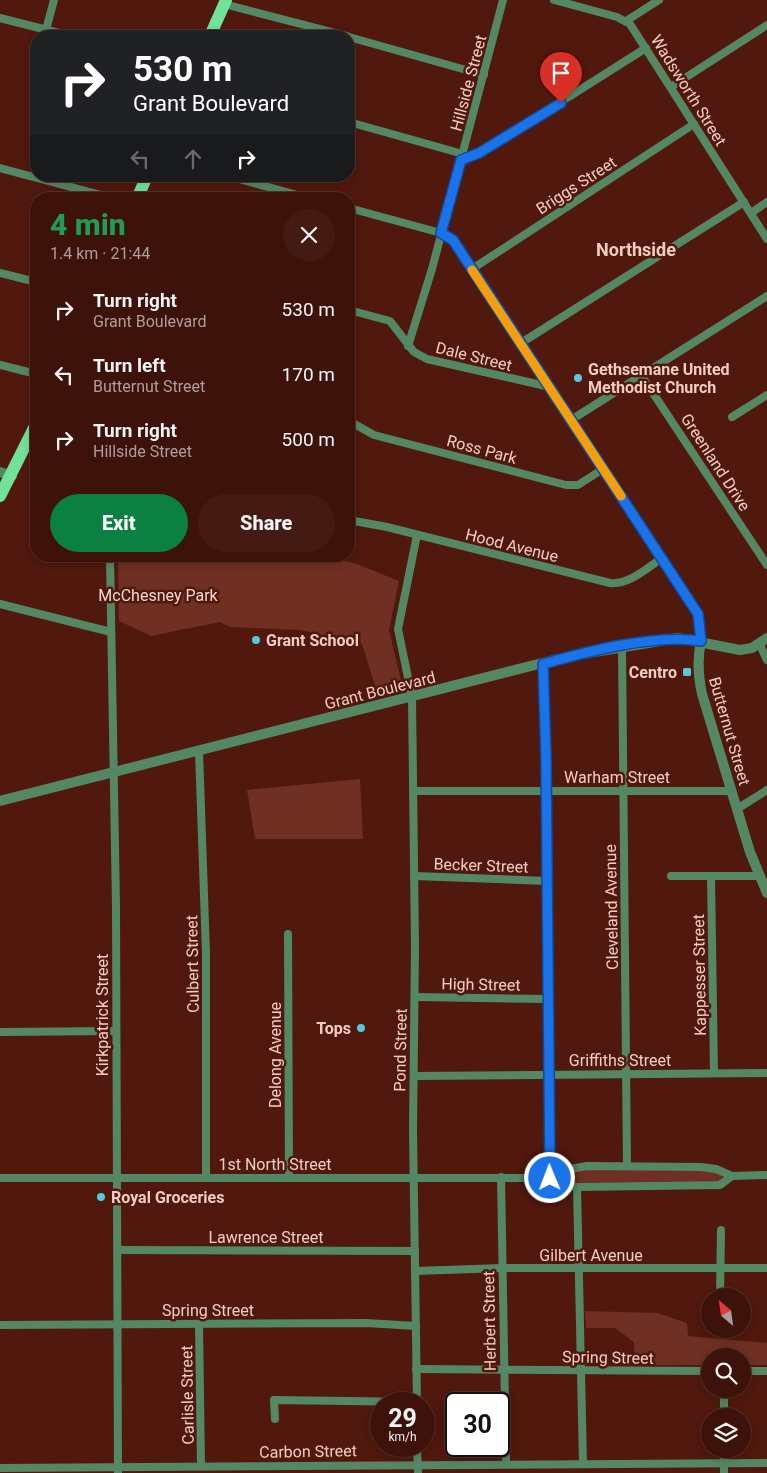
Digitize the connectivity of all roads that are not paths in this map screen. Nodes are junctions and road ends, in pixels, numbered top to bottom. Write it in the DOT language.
graph roads {
  1 [pos="54,0"];
  2 [pos="504,0"];
  3 [pos="554,0"];
  4 [pos="659,0"];
  5 [pos="225,2"];
  6 [pos="0,18"];
  7 [pos="626,21"];
  8 [pos="766,28"];
  9 [pos="46,30"];
  10 [pos="213,30"];
  11 [pos="326,30"];
  12 [pos="355,38"];
  13 [pos="646,48"];
  14 [pos="484,75"];
  15 [pos="671,87"];
  16 [pos="355,124"];
  17 [pos="694,124"];
  18 [pos="462,157"];
  19 [pos="0,168"];
  20 [pos="30,176"];
  21 [pos="52,182"];
  22 [pos="250,182"];
  23 [pos="90,192"];
  24 [pos="286,192"];
  25 [pos="744,202"];
  26 [pos="767,202"];
  27 [pos="355,210"];
  28 [pos="751,213"];
  29 [pos="441,233"];
  30 [pos="767,239"];
  31 [pos="472,269"];
  32 [pos="0,272"];
  33 [pos="30,280"];
  34 [pos="767,296"];
  35 [pos="355,312"];
  36 [pos="521,344"];
  37 [pos="408,346"];
  38 [pos="0,365"];
  39 [pos="30,372"];
  40 [pos="641,374"];
  41 [pos="550,388"];
  42 [pos="767,396"];
  43 [pos="732,417"];
  44 [pos="571,420"];
  45 [pos="355,425"];
  46 [pos="30,445"];
  47 [pos="603,468"];
  48 [pos="6,474"];
  49 [pos="0,496"];
  50 [pos="355,521"];
  51 [pos="417,536"];
  52 [pos="662,558"];
  53 [pos="110,562"];
  54 [pos="767,565"];
  55 [pos="0,604"];
  56 [pos="111,632"];
  57 [pos="701,641"];
  58 [pos="763,641"];
  59 [pos="622,647"];
  60 [pos="767,660"];
  61 [pos="543,664"];
  62 [pos="412,697"];
  63 [pos="199,751"];
  64 [pos="113,773"];
  65 [pos="767,790"];
  66 [pos="413,791"];
  67 [pos="546,791"];
  68 [pos="624,791"];
  69 [pos="732,791"];
  70 [pos="0,801"];
  71 [pos="737,809"];
  72 [pos="414,876"];
  73 [pos="671,876"];
  74 [pos="711,876"];
  75 [pos="758,876"];
  76 [pos="547,881"];
  77 [pos="767,893"];
  78 [pos="288,934"];
  79 [pos="415,997"];
  80 [pos="548,999"];
  81 [pos="115,1031"];
  82 [pos="0,1032"];
  83 [pos="548,1073"];
  84 [pos="627,1073"];
  85 [pos="714,1073"];
  86 [pos="767,1073"];
  87 [pos="414,1076"];
  88 [pos="627,1166"];
  89 [pos="767,1175"];
  90 [pos="732,1176"];
  91 [pos="289,1177"];
  92 [pos="414,1177"];
  93 [pos="501,1177"];
  94 [pos="0,1178"];
  95 [pos="117,1178"];
  96 [pos="206,1178"];
  97 [pos="550,1178"];
  98 [pos="577,1187"];
  99 [pos="721,1230"];
  100 [pos="118,1250"];
  101 [pos="415,1251"];
  102 [pos="502,1268"];
  103 [pos="580,1268"];
  104 [pos="720,1268"];
  105 [pos="767,1268"];
  106 [pos="415,1271"];
  107 [pos="720,1288"];
  108 [pos="118,1324"];
  109 [pos="199,1324"];
  110 [pos="0,1325"];
  111 [pos="416,1326"];
  112 [pos="416,1369"];
  113 [pos="503,1369"];
  114 [pos="581,1371"];
  115 [pos="701,1371"];
  116 [pos="751,1371"];
  117 [pos="767,1371"];
  118 [pos="417,1392"];
  119 [pos="370,1402"];
  120 [pos="275,1420"];
  121 [pos="418,1457"];
  122 [pos="724,1458"];
  123 [pos="724,1463"];
  124 [pos="767,1463"];
  125 [pos="418,1464"];
  126 [pos="506,1464"];
  127 [pos="583,1464"];
  128 [pos="640,1464"];
  129 [pos="201,1466"];
  130 [pos="0,1468"];
  131 [pos="118,1470"];
  132 [pos="418,1473"];
  133 [pos="640,1473"];
  134 [pos="724,1473"];
  1 -- 9 [label="street"];
  2 -- 14 [label="street, Hillside Street"];
  3 -- 7 [label="street"];
  4 -- 7 [label="street"];
  5 -- 10 [label="main road"];
  5 -- 11 [label="street"];
  6 -- 9 [label="street"];
  7 -- 13 [label="street, Wadsworth Street"];
  8 -- 15 [label="street"];
  12 -- 14 [label="street"];
  13 -- 15 [label="street, Wadsworth Street"];
  13 -- 18 [label="street"];
  14 -- 18 [label="street, Hillside Street"];
  15 -- 17 [label="street, Wadsworth Street"];
  16 -- 18 [label="street"];
  17 -- 25 [label="street, Wadsworth Street"];
  17 -- 31 [label="street, Briggs Street"];
  18 -- 29 [label="street, Hillside Street"];
  19 -- 20 [label="street"];
  21 -- 23 [label="street"];
  22 -- 24 [label="street"];
  25 -- 28 [label="street, Wadsworth Street"];
  25 -- 36 [label="street"];
  26 -- 28 [label="street"];
  27 -- 29 [label="street"];
  28 -- 30 [label="street, Wadsworth Street"];
  29 -- 31 [label="street, Butternut Street"];
  29 -- 37 [label="street, Hillside Street"];
  31 -- 36 [label="street, Butternut Street"];
  32 -- 33 [label="street"];
  34 -- 40 [label="street"];
  35 -- 37 [label="street, Dale Street"];
  36 -- 41 [label="street, Butternut Street"];
  37 -- 41 [label="street, Dale Street"];
  38 -- 39 [label="street"];
  40 -- 44 [label="street"];
  40 -- 54 [label="street, Greenland Drive"];
  41 -- 44 [label="street, Butternut Street"];
  42 -- 43 [label="street"];
  44 -- 47 [label="street, Butternut Street"];
  45 -- 47 [label="street, Ross Park"];
  46 -- 48 [label="main road"];
  47 -- 52 [label="street, Butternut Street"];
  48 -- 49 [label="main road"];
  50 -- 51 [label="street, Hood Avenue"];
  51 -- 52 [label="street, Hood Avenue"];
  51 -- 62 [label="street, Pond Street"];
  52 -- 57 [label="street, Butternut Street"];
  53 -- 56 [label="street, Kirkpatrick Street"];
  55 -- 56 [label="street"];
  56 -- 64 [label="street, Kirkpatrick Street"];
  57 -- 58 [label="street, Grant Boulevard"];
  57 -- 59 [label="street, Grant Boulevard"];
  57 -- 69 [label="street, Butternut Street"];
  58 -- 60 [label="street"];
  59 -- 61 [label="street, Grant Boulevard"];
  59 -- 68 [label="street, Cleveland Avenue"];
  61 -- 62 [label="street, Grant Boulevard"];
  61 -- 67 [label="street"];
  62 -- 63 [label="street, Grant Boulevard"];
  62 -- 66 [label="street, Pond Street"];
  63 -- 64 [label="street, Grant Boulevard"];
  63 -- 96 [label="street, Culbert Street"];
  64 -- 70 [label="street, Grant Boulevard"];
  64 -- 81 [label="street, Kirkpatrick Street"];
  65 -- 71 [label="street"];
  66 -- 67 [label="street, Warham Street"];
  66 -- 72 [label="street, Pond Street"];
  67 -- 68 [label="street, Warham Street"];
  67 -- 76 [label="street"];
  68 -- 69 [label="street, Warham Street"];
  68 -- 84 [label="street, Cleveland Avenue"];
  69 -- 71 [label="street, Butternut Street"];
  71 -- 75 [label="street, Butternut Street"];
  72 -- 76 [label="street, Becker Street"];
  72 -- 79 [label="street, Pond Street"];
  73 -- 74 [label="street"];
  74 -- 75 [label="street"];
  74 -- 85 [label="street, Kappesser Street"];
  75 -- 77 [label="street, Butternut Street"];
  76 -- 80 [label="street"];
  78 -- 91 [label="street, Delong Avenue"];
  79 -- 80 [label="street, High Street"];
  79 -- 87 [label="street, Pond Street"];
  80 -- 83 [label="street"];
  81 -- 82 [label="street"];
  81 -- 95 [label="street, Kirkpatrick Street"];
  83 -- 84 [label="street, Griffiths Street"];
  83 -- 87 [label="street, Griffiths Street"];
  83 -- 97 [label="street"];
  84 -- 85 [label="street, Griffiths Street"];
  84 -- 88 [label="street, Cleveland Avenue"];
  85 -- 86 [label="street, Griffiths Street"];
  87 -- 92 [label="street, Pond Street"];
  88 -- 90 [label="street, 1st North Street"];
  88 -- 97 [label="street, 1st North Street"];
  89 -- 90 [label="street, 1st North Street"];
  90 -- 98 [label="street, 1st North Street"];
  91 -- 92 [label="street, 1st North Street"];
  91 -- 96 [label="street, 1st North Street"];
  92 -- 93 [label="street, 1st North Street"];
  92 -- 101 [label="street, Pond Street"];
  93 -- 97 [label="street, 1st North Street"];
  93 -- 102 [label="street, Herbert Street"];
  94 -- 95 [label="street, 1st North Street"];
  95 -- 96 [label="street, 1st North Street"];
  95 -- 100 [label="street, Kirkpatrick Street"];
  97 -- 98 [label="street, 1st North Street"];
  98 -- 103 [label="street"];
  99 -- 104 [label="street"];
  100 -- 101 [label="street, Lawrence Street"];
  100 -- 108 [label="street, Kirkpatrick Street"];
  101 -- 106 [label="street, Pond Street"];
  102 -- 103 [label="street, Gilbert Avenue"];
  102 -- 106 [label="street, Gilbert Avenue"];
  102 -- 113 [label="street, Herbert Street"];
  103 -- 104 [label="street, Gilbert Avenue"];
  103 -- 114 [label="street"];
  104 -- 105 [label="street, Gilbert Avenue"];
  104 -- 107 [label="street"];
  106 -- 111 [label="street, Pond Street"];
  108 -- 109 [label="street, Spring Street"];
  108 -- 110 [label="street, Spring Street"];
  108 -- 131 [label="street, Kirkpatrick Street"];
  109 -- 111 [label="street, Spring Street"];
  109 -- 129 [label="street, Carlisle Street"];
  111 -- 112 [label="street, Pond Street"];
  112 -- 113 [label="street, Spring Street"];
  112 -- 118 [label="street, Pond Street"];
  113 -- 114 [label="street, Spring Street"];
  113 -- 126 [label="street, Herbert Street"];
  114 -- 115 [label="street, Spring Street"];
  114 -- 127 [label="street"];
  116 -- 117 [label="street"];
  119 -- 120 [label="street"];
  121 -- 125 [label="street"];
  122 -- 123 [label="street"];
  123 -- 124 [label="street, Carbon Street"];
  123 -- 128 [label="street, Carbon Street"];
  123 -- 134 [label="street"];
  125 -- 126 [label="street, Carbon Street"];
  125 -- 129 [label="street, Carbon Street"];
  125 -- 132 [label="street"];
  126 -- 127 [label="street, Carbon Street"];
  127 -- 128 [label="street, Carbon Street"];
  128 -- 133 [label="street"];
  129 -- 131 [label="street, Carbon Street"];
  130 -- 131 [label="street, Carbon Street"];
}
